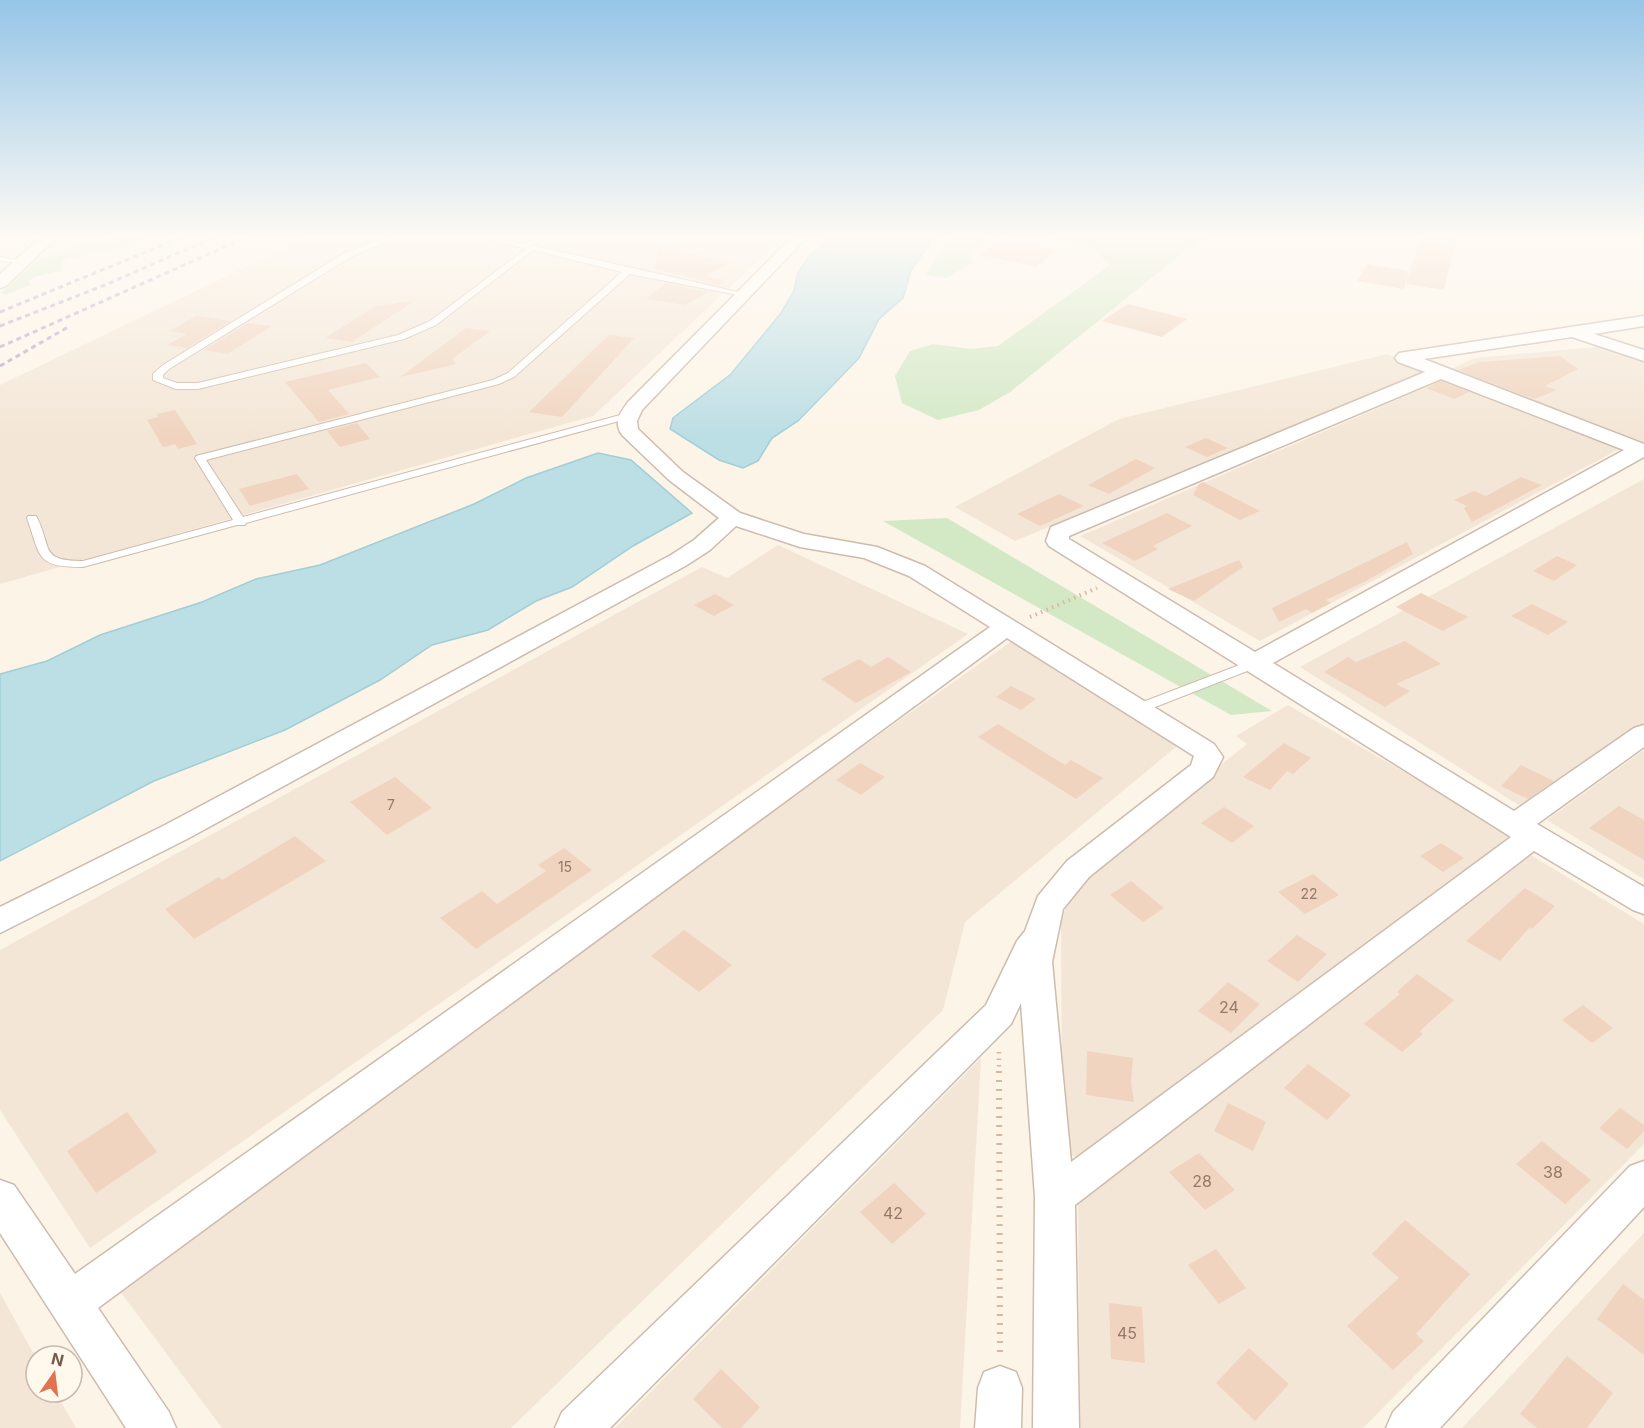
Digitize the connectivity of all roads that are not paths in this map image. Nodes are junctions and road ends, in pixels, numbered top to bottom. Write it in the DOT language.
graph roads {
  1 [pos="268,304"];
  2 [pos="457,304"];
  3 [pos="591,304"];
  4 [pos="734,304"];
  5 [pos="1644,321"];
  6 [pos="1574,333"];
  7 [pos="1644,356"];
  8 [pos="1441,372"];
  9 [pos="626,420"];
  10 [pos="1642,451"];
  11 [pos="32,518"];
  12 [pos="732,518"];
  13 [pos="241,523"];
  14 [pos="1006,627"];
  15 [pos="1255,663"];
  16 [pos="1140,708"];
  17 [pos="1644,734"];
  18 [pos="1524,831"];
  19 [pos="1644,902"];
  20 [pos="1042,920"];
  21 [pos="0,921"];
  22 [pos="1644,1179"];
  23 [pos="1055,1197"];
  24 [pos="0,1198"];
  25 [pos="69,1304"];
  26 [pos="153,1428"];
  27 [pos="578,1428"];
  28 [pos="1056,1428"];
  29 [pos="1408,1428"];
  1 -- 2 [label="lane"];
  3 -- 13 [label="lane"];
  4 -- 9 [label="street"];
  5 -- 6 [label="street"];
  6 -- 7 [label="street"];
  6 -- 8 [label="street"];
  8 -- 10 [label="street"];
  8 -- 15 [label="street"];
  9 -- 12 [label="street"];
  9 -- 13 [label="lane"];
  10 -- 15 [label="street"];
  11 -- 13 [label="lane"];
  12 -- 14 [label="street"];
  12 -- 21 [label="street"];
  14 -- 16 [label="street"];
  14 -- 25 [label="street"];
  15 -- 16 [label="lane"];
  15 -- 18 [label="street"];
  16 -- 20 [label="street"];
  17 -- 18 [label="street"];
  18 -- 19 [label="street"];
  18 -- 23 [label="street"];
  20 -- 23 [label="street"];
  20 -- 27 [label="street"];
  22 -- 29 [label="street"];
  23 -- 28 [label="street"];
  24 -- 25 [label="street"];
  25 -- 26 [label="street"];
}
